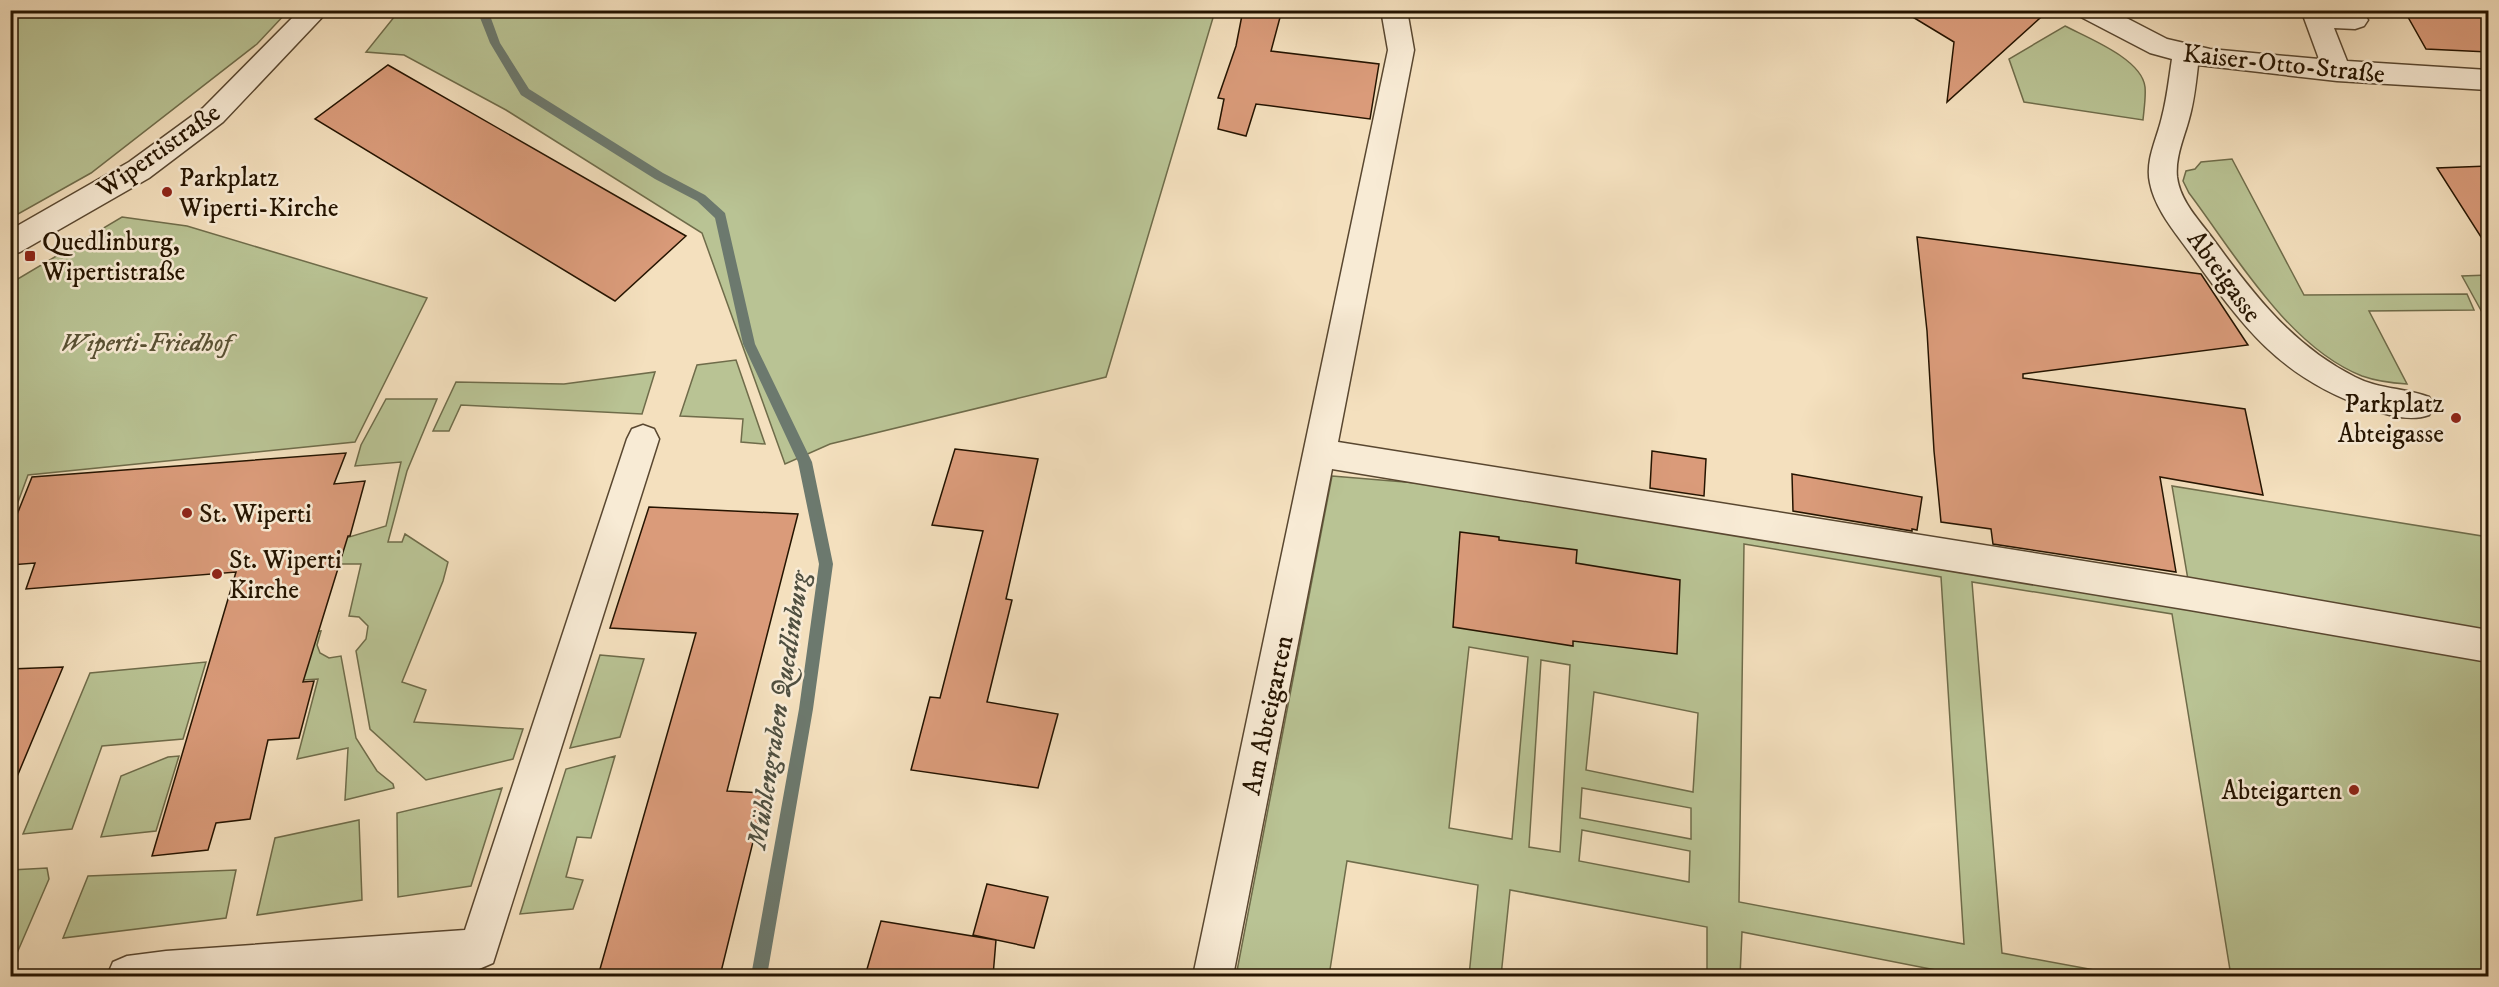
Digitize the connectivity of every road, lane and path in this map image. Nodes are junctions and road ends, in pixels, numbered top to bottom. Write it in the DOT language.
graph roads {
  1 [pos="316,10"];
  2 [pos="1394,10"];
  3 [pos="2088,10"];
  4 [pos="2355,20"];
  5 [pos="2186,55"];
  6 [pos="2337,71"];
  7 [pos="2488,80"];
  8 [pos="10,244"];
  9 [pos="2418,406"];
  10 [pos="643,439"];
  11 [pos="1320,453"];
  12 [pos="2488,646"];
  13 [pos="127,976"];
  14 [pos="1213,976"];
  1 -- 8 [label="street, Wipertistraße"];
  2 -- 11 [label="street, Am Abteigarten"];
  3 -- 5 [label="street, Kaiser-Otto-Straße"];
  4 -- 6 [label="street"];
  5 -- 6 [label="street, Kaiser-Otto-Straße"];
  5 -- 9 [label="street, Abteigasse"];
  6 -- 7 [label="street, Kaiser-Otto-Straße"];
  10 -- 13 [label="street"];
  11 -- 12 [label="street"];
  11 -- 14 [label="street, Am Abteigarten"];
}
